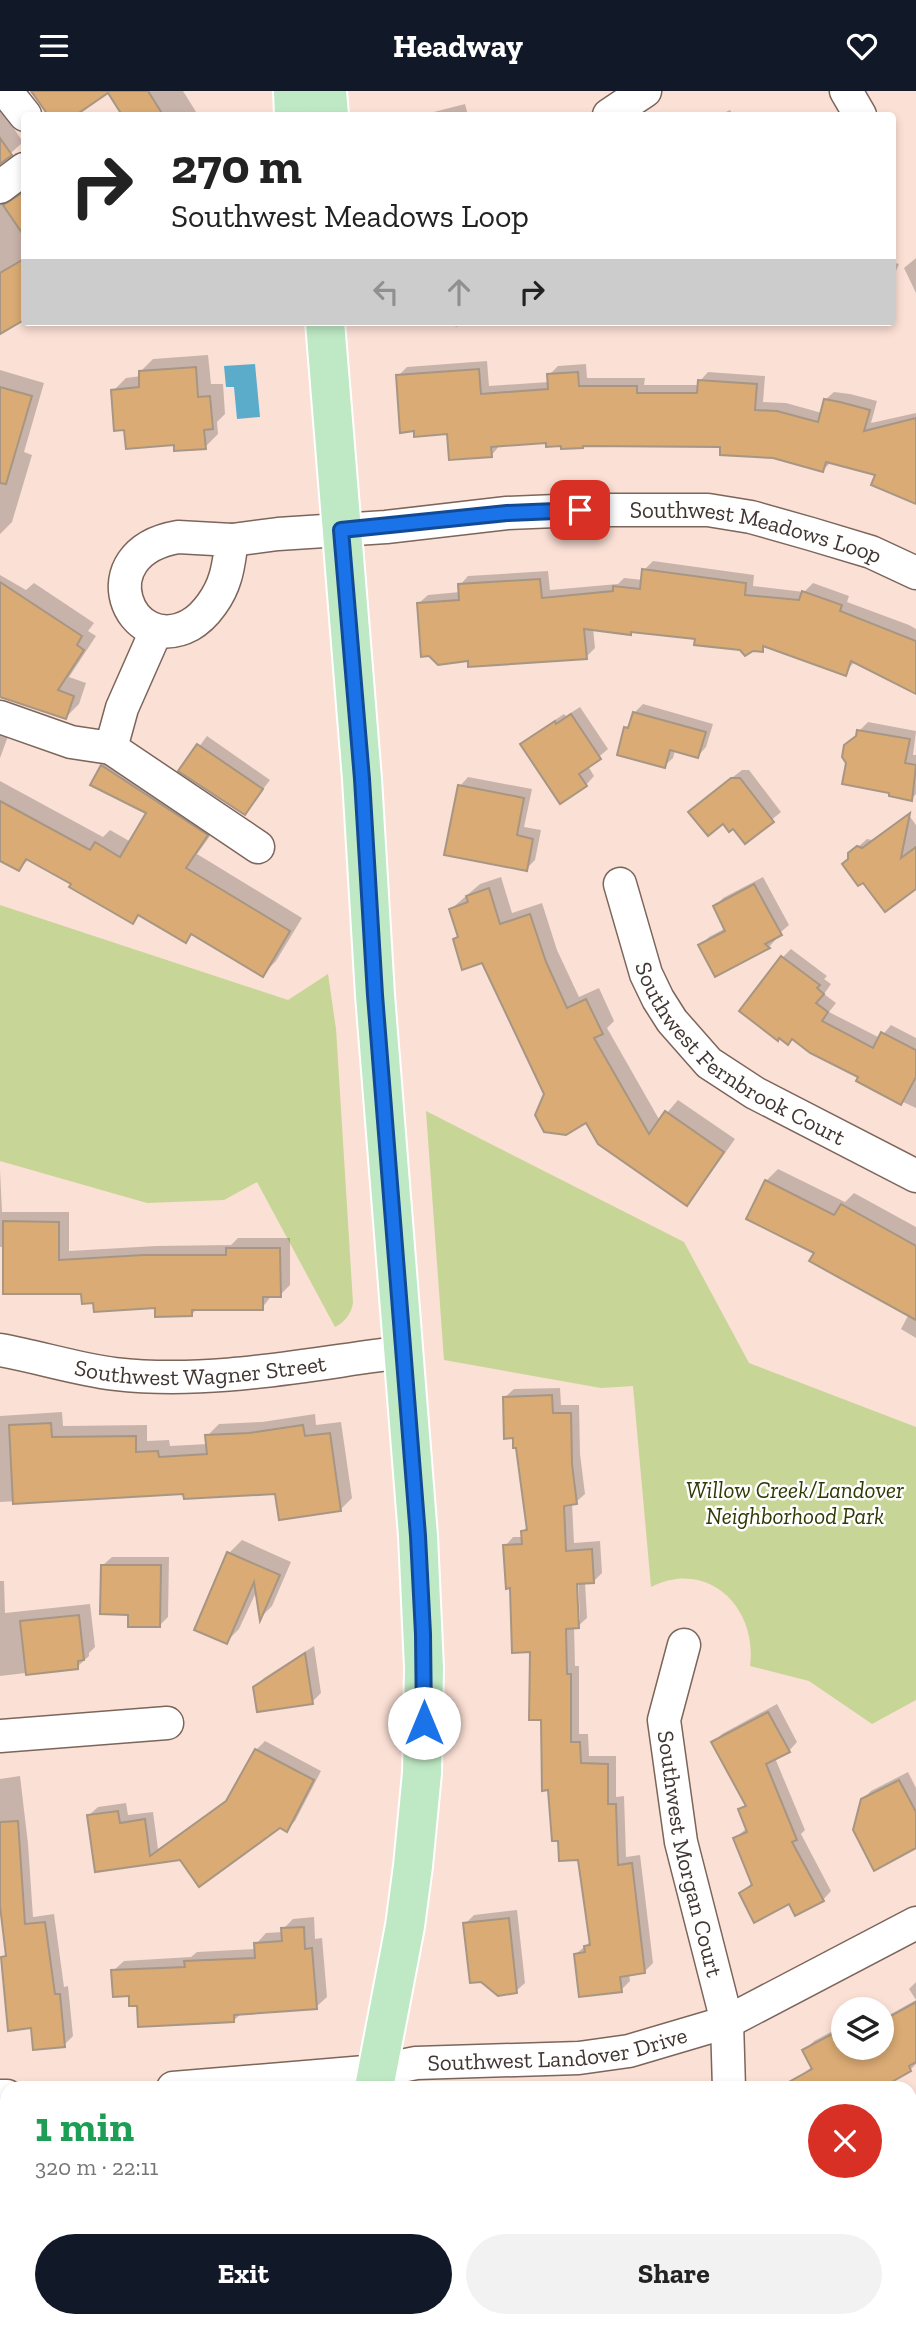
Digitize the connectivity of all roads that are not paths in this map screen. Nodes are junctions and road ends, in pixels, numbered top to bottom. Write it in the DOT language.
graph roads {
  1 [pos="6,91"];
  2 [pos="293,91"];
  3 [pos="327,91"];
  4 [pos="645,91"];
  5 [pos="846,91"];
  6 [pos="22,112"];
  7 [pos="294,112"];
  8 [pos="329,112"];
  9 [pos="614,112"];
  10 [pos="858,112"];
  11 [pos="21,171"];
  12 [pos="0,187"];
  13 [pos="325,326"];
  14 [pos="341,530"];
  15 [pos="232,540"];
  16 [pos="916,573"];
  17 [pos="156,631"];
  18 [pos="0,717"];
  19 [pos="111,748"];
  20 [pos="257,846"];
  21 [pos="620,884"];
  22 [pos="916,1177"];
  23 [pos="0,1350"];
  24 [pos="403,1352"];
  25 [pos="684,1645"];
  26 [pos="167,1723"];
  27 [pos="0,1735"];
  28 [pos="916,1923"];
  29 [pos="727,2022"];
  30 [pos="375,2079"];
  31 [pos="330,2081"];
  32 [pos="729,2081"];
  1 -- 6 [label="street"];
  2 -- 7 [label="main road"];
  3 -- 8 [label="main road"];
  4 -- 9 [label="street"];
  5 -- 10 [label="street"];
  11 -- 12 [label="street"];
  13 -- 14 [label="main road"];
  14 -- 15 [label="street, Southwest Meadows Loop"];
  14 -- 16 [label="street, Southwest Meadows Loop"];
  14 -- 24 [label="main road"];
  15 -- 17 [label="street"];
  15 -- 17 [label="street"];
  17 -- 19 [label="street"];
  18 -- 19 [label="street"];
  19 -- 20 [label="street"];
  21 -- 22 [label="street, Southwest Fernbrook Court"];
  23 -- 24 [label="street, Southwest Wagner Street"];
  24 -- 30 [label="main road"];
  25 -- 29 [label="street, Southwest Morgan Court"];
  26 -- 27 [label="street"];
  28 -- 29 [label="street, Southwest Landover Drive"];
  29 -- 30 [label="street, Southwest Landover Drive"];
  29 -- 32 [label="street, Southwest Morgan Court"];
  30 -- 31 [label="street, Southwest Landover Drive"];
}
